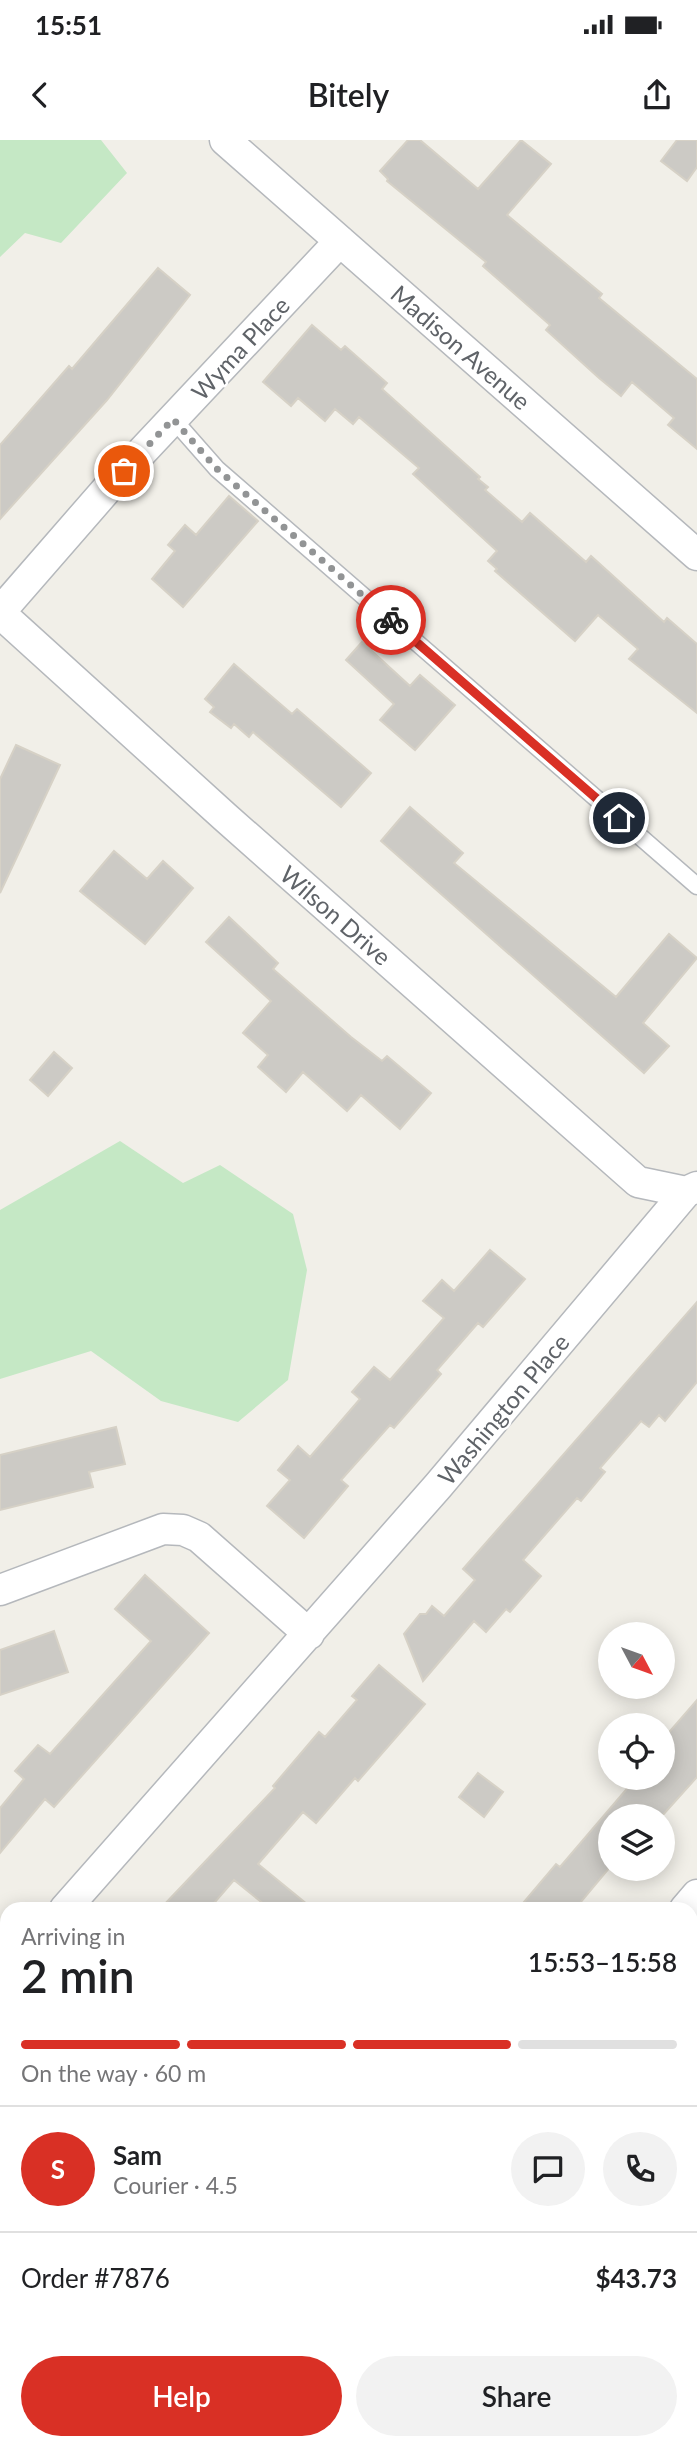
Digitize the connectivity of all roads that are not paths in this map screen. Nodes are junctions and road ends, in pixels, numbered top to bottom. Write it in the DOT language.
graph roads {
  1 [pos="225,140"];
  2 [pos="340,241"];
  3 [pos="173,419"];
  4 [pos="697,555"];
  5 [pos="0,613"];
  6 [pos="697,886"];
  7 [pos="691,1190"];
  8 [pos="0,1590"];
  9 [pos="309,1634"];
  10 [pos="71,1902"];
  1 -- 2 [label="street, Madison Avenue"];
  2 -- 3 [label="street, Wyma Place"];
  2 -- 4 [label="street, Madison Avenue"];
  3 -- 5 [label="street, Wyma Place"];
  3 -- 6 [label="lane"];
  5 -- 7 [label="street, Wilson Drive"];
  7 -- 9 [label="street, Washington Place"];
  8 -- 9 [label="street"];
  9 -- 10 [label="street, Washington Place"];
}
